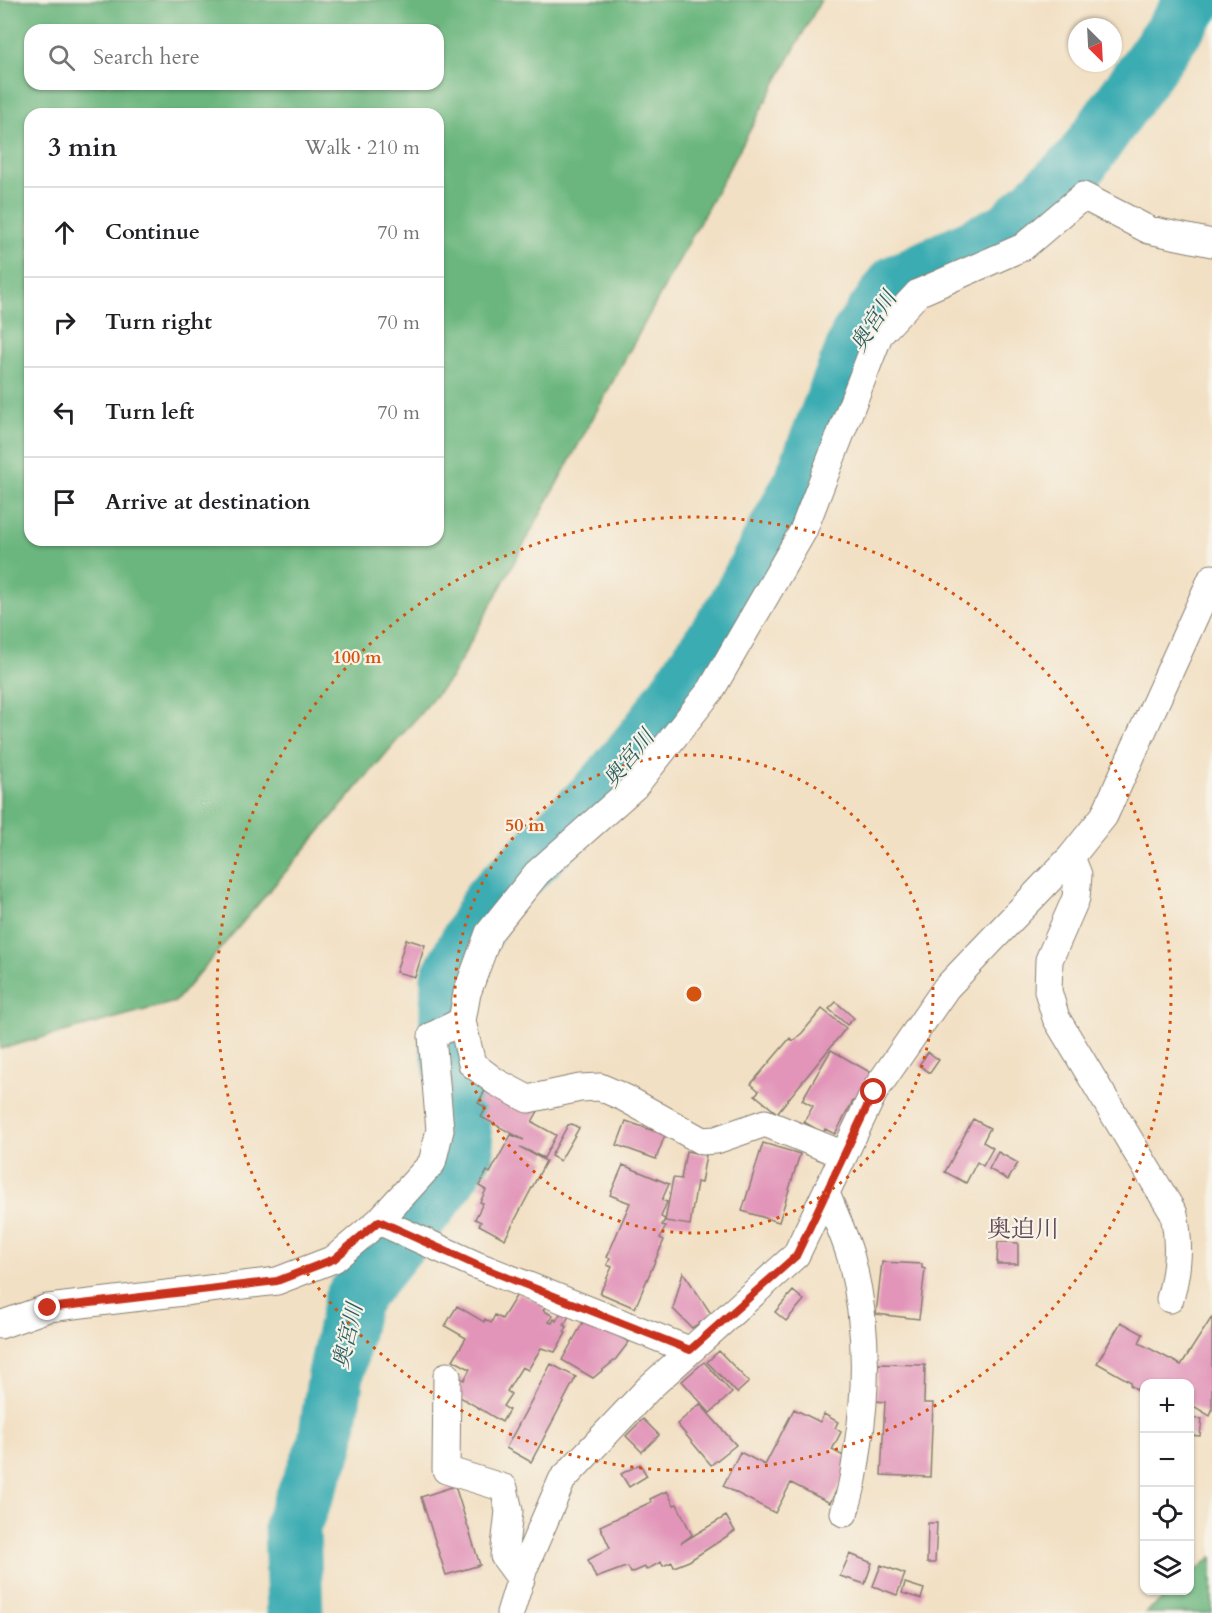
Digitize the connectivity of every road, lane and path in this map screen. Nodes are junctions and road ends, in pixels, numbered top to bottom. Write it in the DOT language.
graph roads {
  1 [pos="1212,243"];
  2 [pos="1212,578"];
  3 [pos="1071,857"];
  4 [pos="462,1021"];
  5 [pos="844,1155"];
  6 [pos="826,1193"];
  7 [pos="379,1221"];
  8 [pos="1170,1299"];
  9 [pos="0,1325"];
  10 [pos="690,1350"];
  11 [pos="447,1376"];
  12 [pos="844,1513"];
  13 [pos="521,1579"];
  14 [pos="510,1613"];
  1 -- 4 [label="street"];
  2 -- 3 [label="street"];
  3 -- 5 [label="street"];
  3 -- 8 [label="street"];
  4 -- 5 [label="street"];
  4 -- 7 [label="street"];
  5 -- 6 [label="street"];
  6 -- 10 [label="street"];
  6 -- 12 [label="street"];
  7 -- 9 [label="street"];
  7 -- 10 [label="street"];
  10 -- 13 [label="street"];
  11 -- 13 [label="street"];
  13 -- 14 [label="street"];
}
